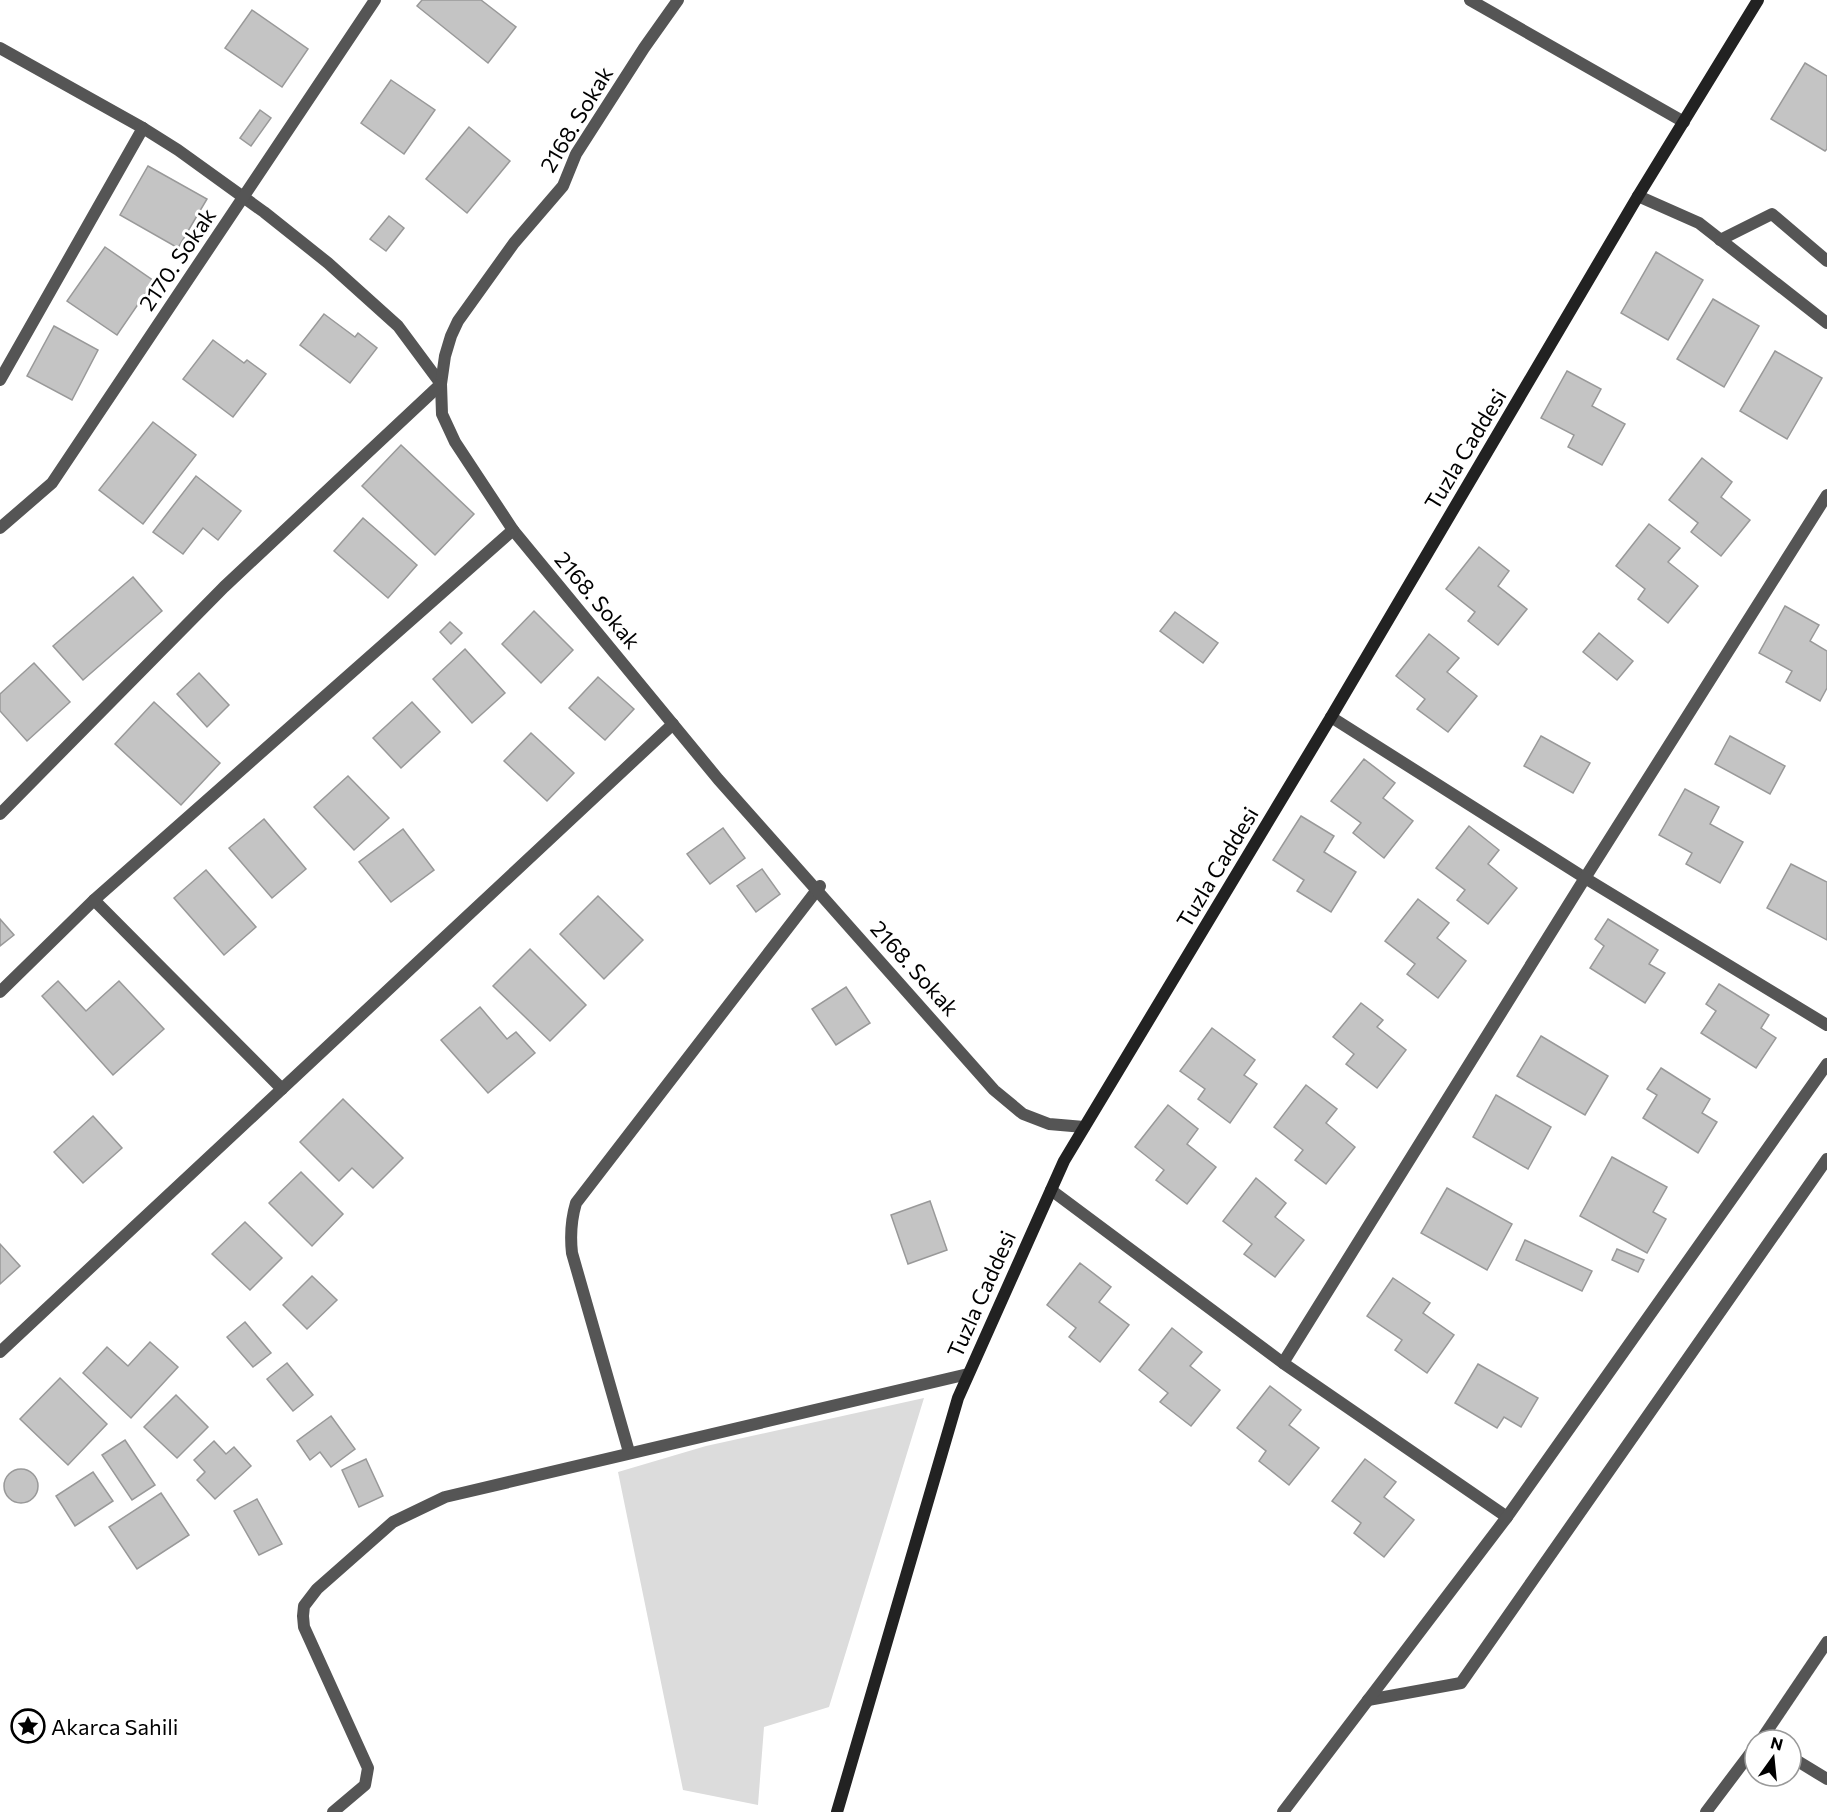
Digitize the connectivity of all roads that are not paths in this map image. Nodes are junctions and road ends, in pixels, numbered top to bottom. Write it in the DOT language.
graph roads {
  1 [pos="375,0"];
  2 [pos="678,0"];
  3 [pos="1470,0"];
  4 [pos="1758,0"];
  5 [pos="0,48"];
  6 [pos="1684,122"];
  7 [pos="143,128"];
  8 [pos="1638,196"];
  9 [pos="243,198"];
  10 [pos="1720,240"];
  11 [pos="1827,261"];
  12 [pos="1827,323"];
  13 [pos="0,380"];
  14 [pos="441,384"];
  15 [pos="1827,495"];
  16 [pos="0,528"];
  17 [pos="513,530"];
  18 [pos="1331,717"];
  19 [pos="673,724"];
  20 [pos="0,814"];
  21 [pos="1585,878"];
  22 [pos="819,888"];
  23 [pos="94,900"];
  24 [pos="0,992"];
  25 [pos="1827,1025"];
  26 [pos="1827,1064"];
  27 [pos="282,1089"];
  28 [pos="1084,1127"];
  29 [pos="1827,1159"];
  30 [pos="1051,1190"];
  31 [pos="0,1352"];
  32 [pos="1283,1363"];
  33 [pos="968,1374"];
  34 [pos="629,1452"];
  35 [pos="1507,1517"];
  36 [pos="1827,1642"];
  37 [pos="1368,1700"];
  38 [pos="1770,1728"];
  39 [pos="1743,1764"];
  40 [pos="1803,1764"];
  41 [pos="1827,1779"];
  42 [pos="333,1812"];
  43 [pos="837,1812"];
  44 [pos="1283,1812"];
  45 [pos="1706,1812"];
  1 -- 9 [label="street, 2170. Sokak"];
  2 -- 14 [label="street, 2168. Sokak"];
  3 -- 6 [label="street"];
  4 -- 6 [label="main road, Tuzla Caddesi"];
  5 -- 7 [label="street"];
  6 -- 8 [label="main road, Tuzla Caddesi"];
  7 -- 9 [label="street"];
  7 -- 13 [label="street"];
  8 -- 10 [label="street"];
  8 -- 18 [label="main road, Tuzla Caddesi"];
  9 -- 14 [label="street"];
  9 -- 16 [label="street, 2170. Sokak"];
  10 -- 11 [label="street"];
  10 -- 12 [label="street"];
  14 -- 17 [label="street, 2168. Sokak"];
  14 -- 20 [label="street"];
  15 -- 21 [label="street"];
  17 -- 19 [label="street, 2168. Sokak"];
  17 -- 23 [label="street"];
  18 -- 21 [label="street"];
  18 -- 28 [label="main road, Tuzla Caddesi"];
  19 -- 22 [label="street, 2168. Sokak"];
  19 -- 27 [label="street"];
  21 -- 25 [label="street"];
  21 -- 32 [label="street"];
  22 -- 28 [label="street, 2168. Sokak"];
  22 -- 34 [label="street"];
  23 -- 24 [label="street"];
  23 -- 27 [label="street"];
  26 -- 35 [label="street"];
  27 -- 31 [label="street"];
  28 -- 30 [label="main road, Tuzla Caddesi"];
  29 -- 37 [label="street"];
  30 -- 32 [label="street"];
  30 -- 33 [label="main road, Tuzla Caddesi"];
  32 -- 35 [label="street"];
  33 -- 34 [label="street"];
  33 -- 43 [label="main road, Tuzla Caddesi"];
  34 -- 42 [label="street"];
  35 -- 37 [label="street"];
  36 -- 38 [label="street"];
  37 -- 44 [label="street"];
  39 -- 45 [label="street"];
  40 -- 41 [label="street"];
}
